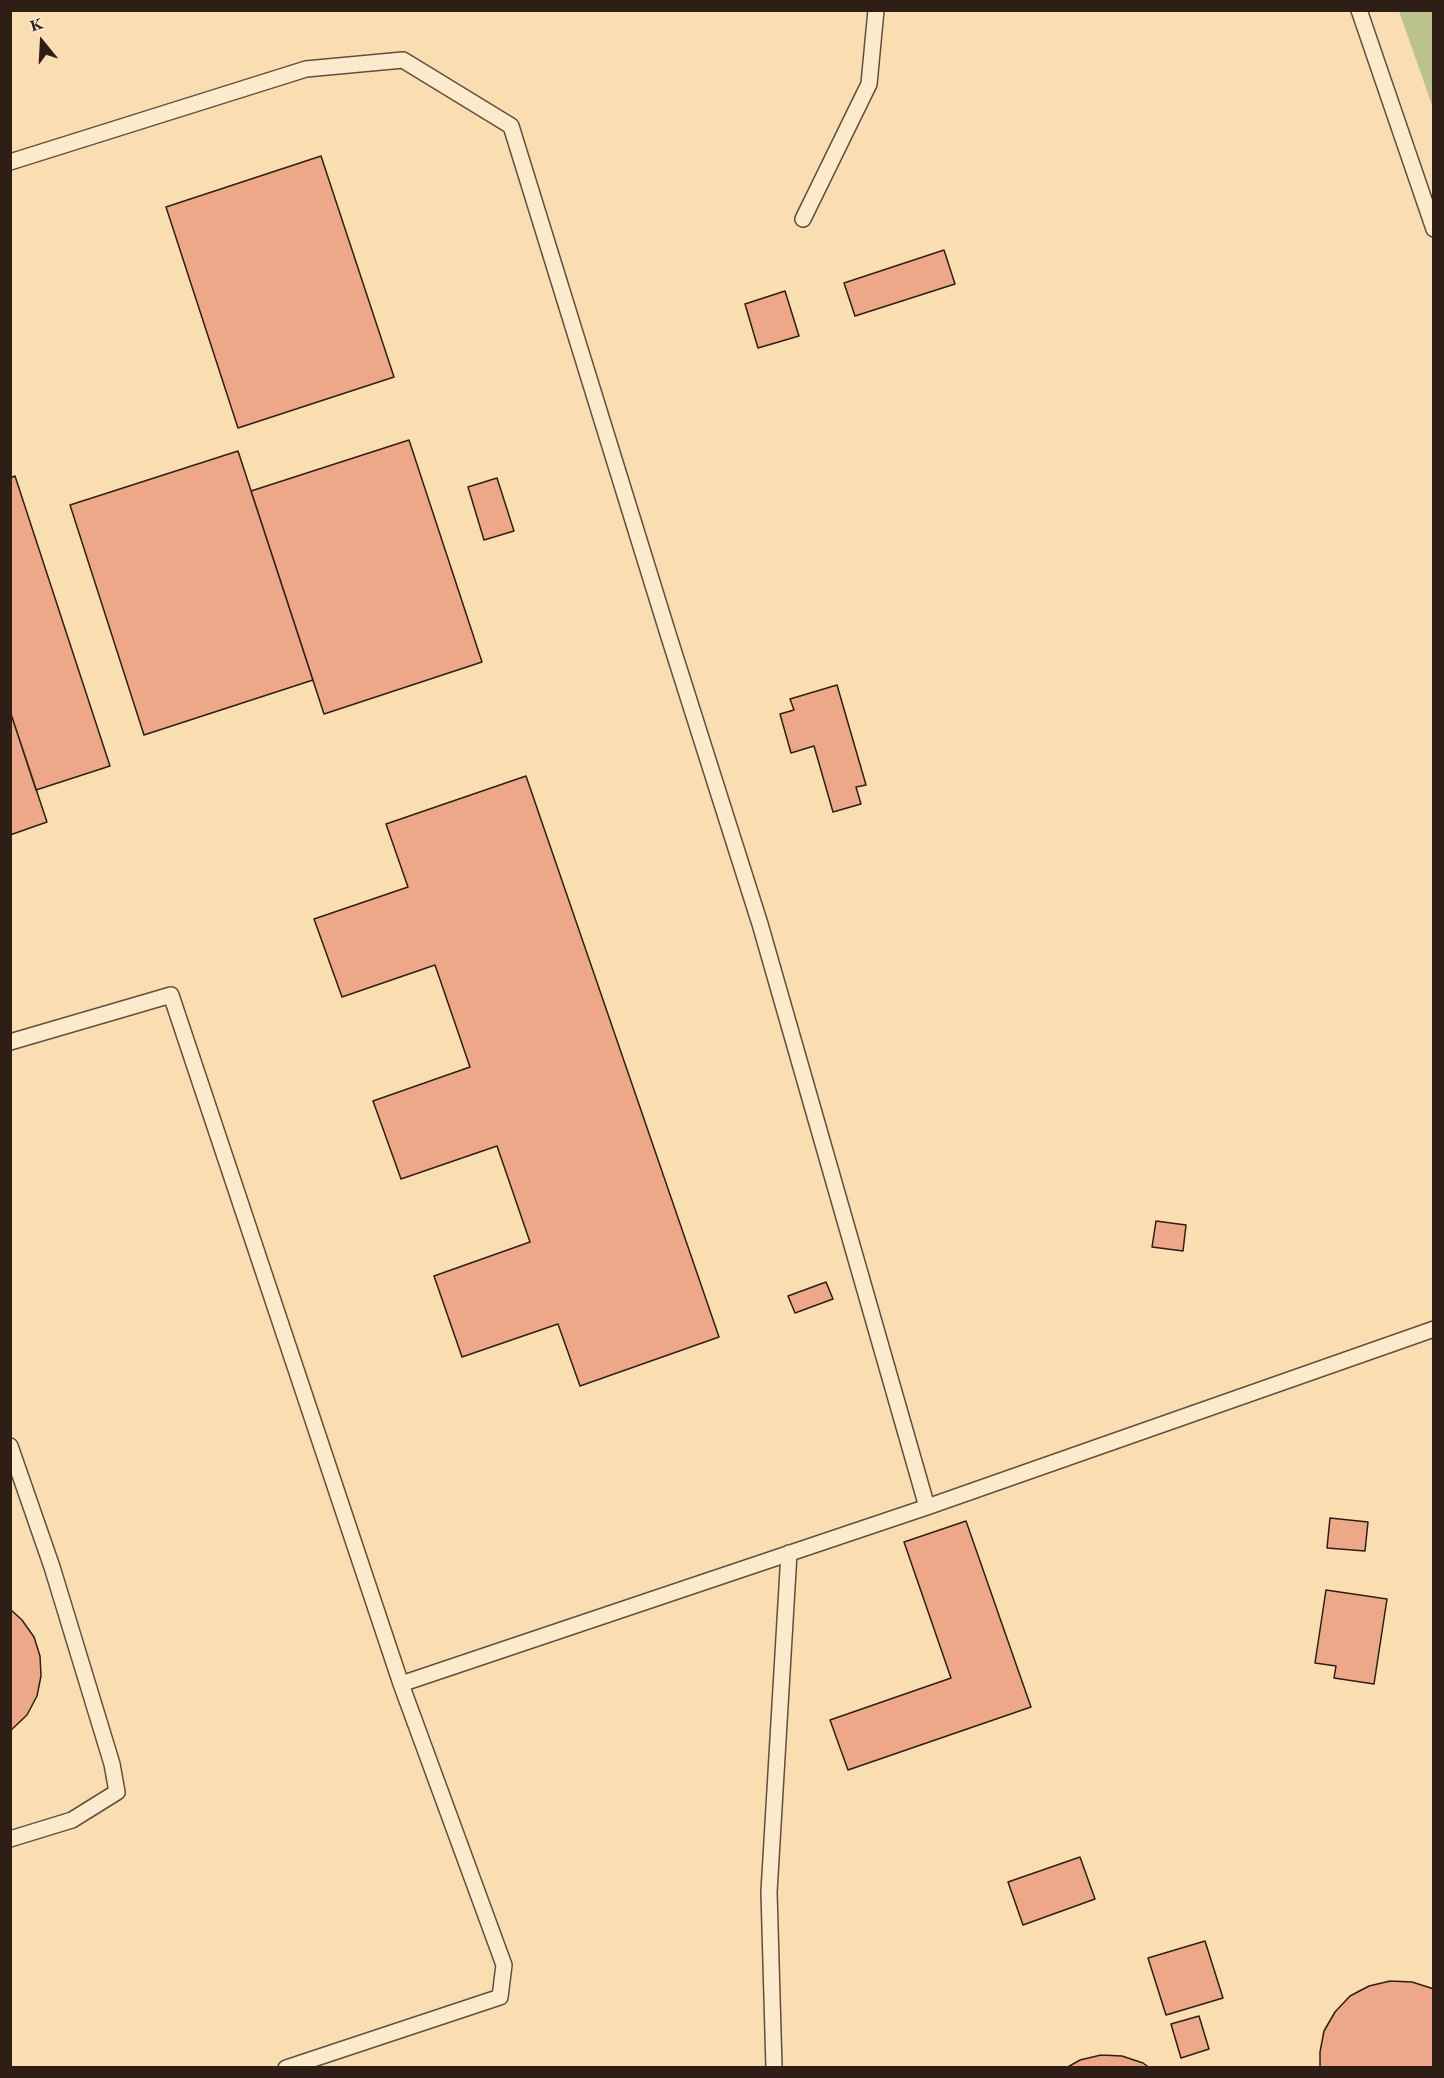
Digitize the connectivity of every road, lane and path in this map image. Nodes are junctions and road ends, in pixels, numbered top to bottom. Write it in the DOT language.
graph roads {
  1 [pos="876,10"];
  2 [pos="1359,10"];
  3 [pos="10,162"];
  4 [pos="803,219"];
  5 [pos="1434,230"];
  6 [pos="10,1042"];
  7 [pos="1434,1329"];
  8 [pos="10,1446"];
  9 [pos="927,1507"];
  10 [pos="789,1553"];
  11 [pos="400,1684"];
  12 [pos="10,1839"];
  13 [pos="286,2067"];
  14 [pos="774,2067"];
  1 -- 4 [label="lane"];
  2 -- 5 [label="lane"];
  3 -- 9 [label="lane"];
  6 -- 11 [label="lane"];
  7 -- 9 [label="lane"];
  8 -- 12 [label="lane"];
  9 -- 10 [label="lane"];
  10 -- 11 [label="lane"];
  10 -- 14 [label="lane"];
  11 -- 13 [label="lane"];
}
